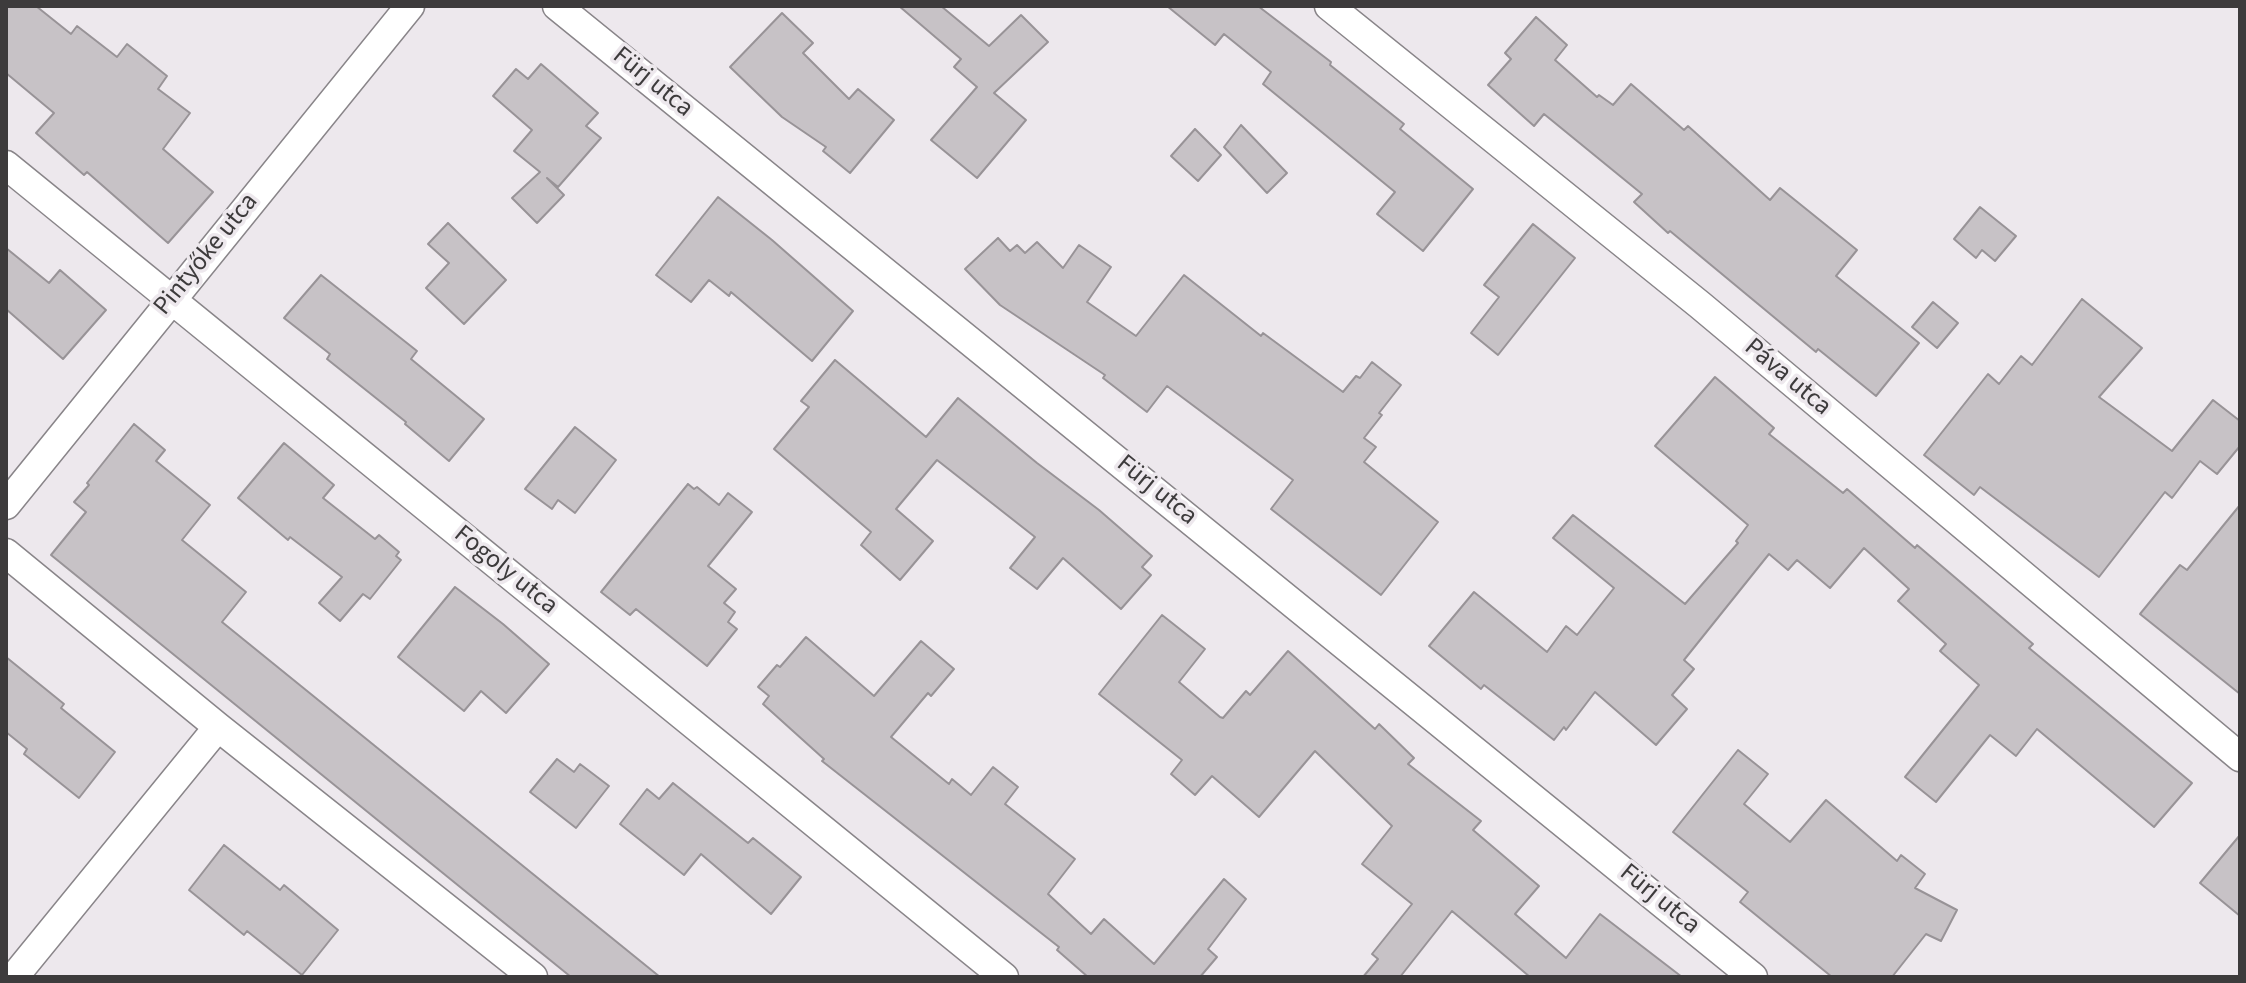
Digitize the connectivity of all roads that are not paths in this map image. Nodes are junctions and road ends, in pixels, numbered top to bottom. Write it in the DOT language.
graph roads {
  1 [pos="410,6"];
  2 [pos="557,6"];
  3 [pos="1329,6"];
  4 [pos="6,165"];
  5 [pos="171,298"];
  6 [pos="6,505"];
  7 [pos="6,553"];
  8 [pos="218,727"];
  9 [pos="2240,757"];
  10 [pos="14,977"];
  11 [pos="533,977"];
  12 [pos="1004,977"];
  13 [pos="1753,977"];
  1 -- 5 [label="street, Pintyőke utca"];
  2 -- 13 [label="street, Fürj utca"];
  3 -- 9 [label="street, Páva utca"];
  4 -- 5 [label="street, Fogoly utca"];
  5 -- 6 [label="street, Pintyőke utca"];
  5 -- 12 [label="street, Fogoly utca"];
  7 -- 8 [label="street"];
  8 -- 10 [label="street"];
  8 -- 11 [label="street"];
}
